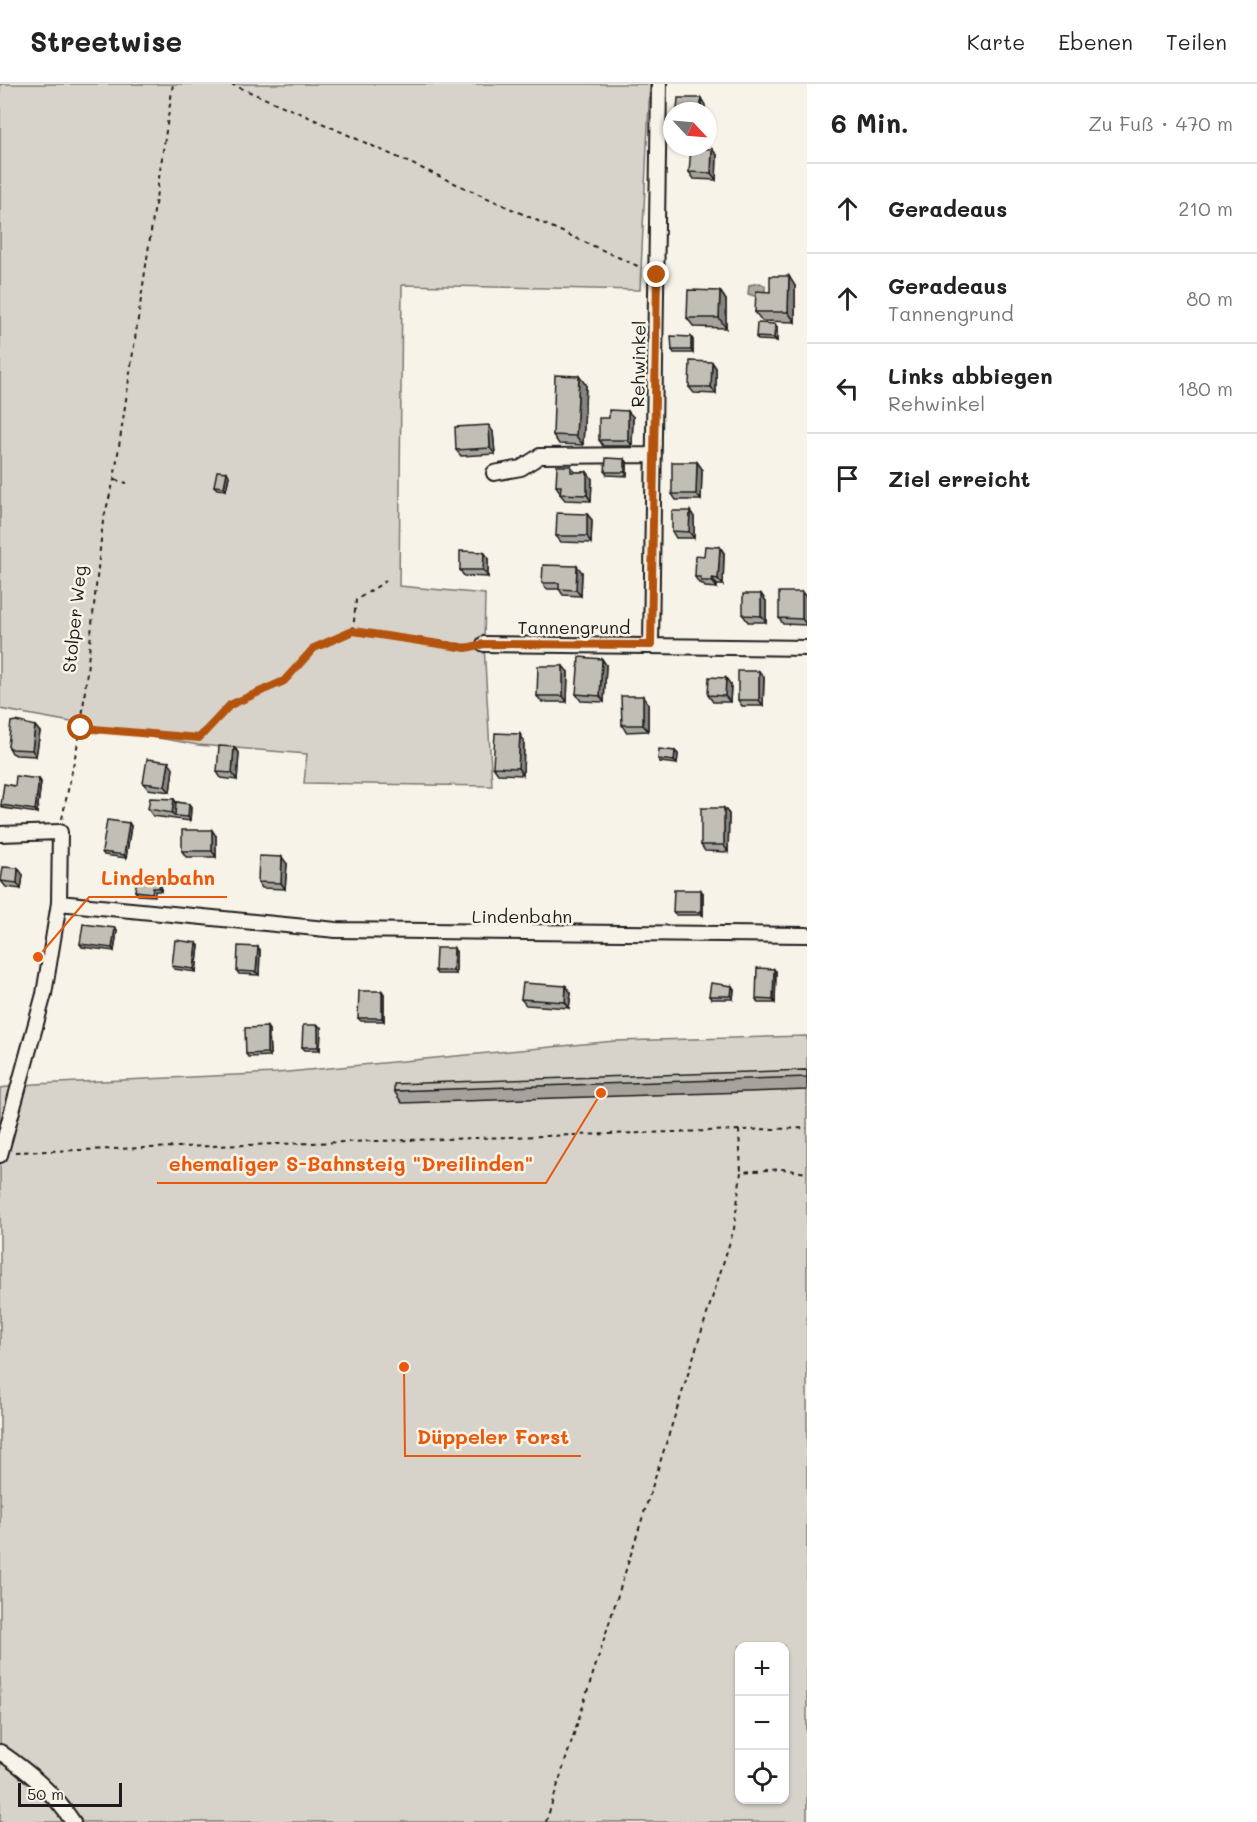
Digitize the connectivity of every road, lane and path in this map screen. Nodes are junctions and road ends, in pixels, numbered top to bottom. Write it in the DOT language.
graph roads {
  1 [pos="173,84"];
  2 [pos="231,84"];
  3 [pos="659,84"];
  4 [pos="657,275"];
  5 [pos="654,455"];
  6 [pos="494,473"];
  7 [pos="114,480"];
  8 [pos="126,483"];
  9 [pos="386,581"];
  10 [pos="353,631"];
  11 [pos="484,644"];
  12 [pos="651,645"];
  13 [pos="807,648"];
  14 [pos="81,728"];
  15 [pos="60,832"];
  16 [pos="0,834"];
  17 [pos="59,903"];
  18 [pos="807,935"];
  19 [pos="807,1128"];
  20 [pos="739,1130"];
  21 [pos="0,1153"];
  22 [pos="741,1172"];
  23 [pos="807,1173"];
  24 [pos="0,1752"];
  25 [pos="73,1822"];
  26 [pos="546,1822"];
  1 -- 7 [label="path, Stolper Weg"];
  2 -- 4 [label="path"];
  3 -- 4 [label="street, Rehwinkel"];
  4 -- 5 [label="street, Rehwinkel"];
  5 -- 6 [label="street"];
  5 -- 12 [label="street, Rehwinkel"];
  7 -- 8 [label="path"];
  7 -- 14 [label="path, Stolper Weg"];
  9 -- 10 [label="path"];
  10 -- 11 [label="path"];
  10 -- 14 [label="path"];
  11 -- 12 [label="street, Tannengrund"];
  12 -- 13 [label="street, Tannengrund"];
  14 -- 15 [label="path, Stolper Weg"];
  15 -- 16 [label="street"];
  15 -- 17 [label="street"];
  17 -- 18 [label="street, Lindenbahn"];
  17 -- 21 [label="street"];
  19 -- 20 [label="path"];
  20 -- 21 [label="path"];
  20 -- 22 [label="path"];
  22 -- 23 [label="path"];
  22 -- 26 [label="path"];
  24 -- 25 [label="street"];
}
